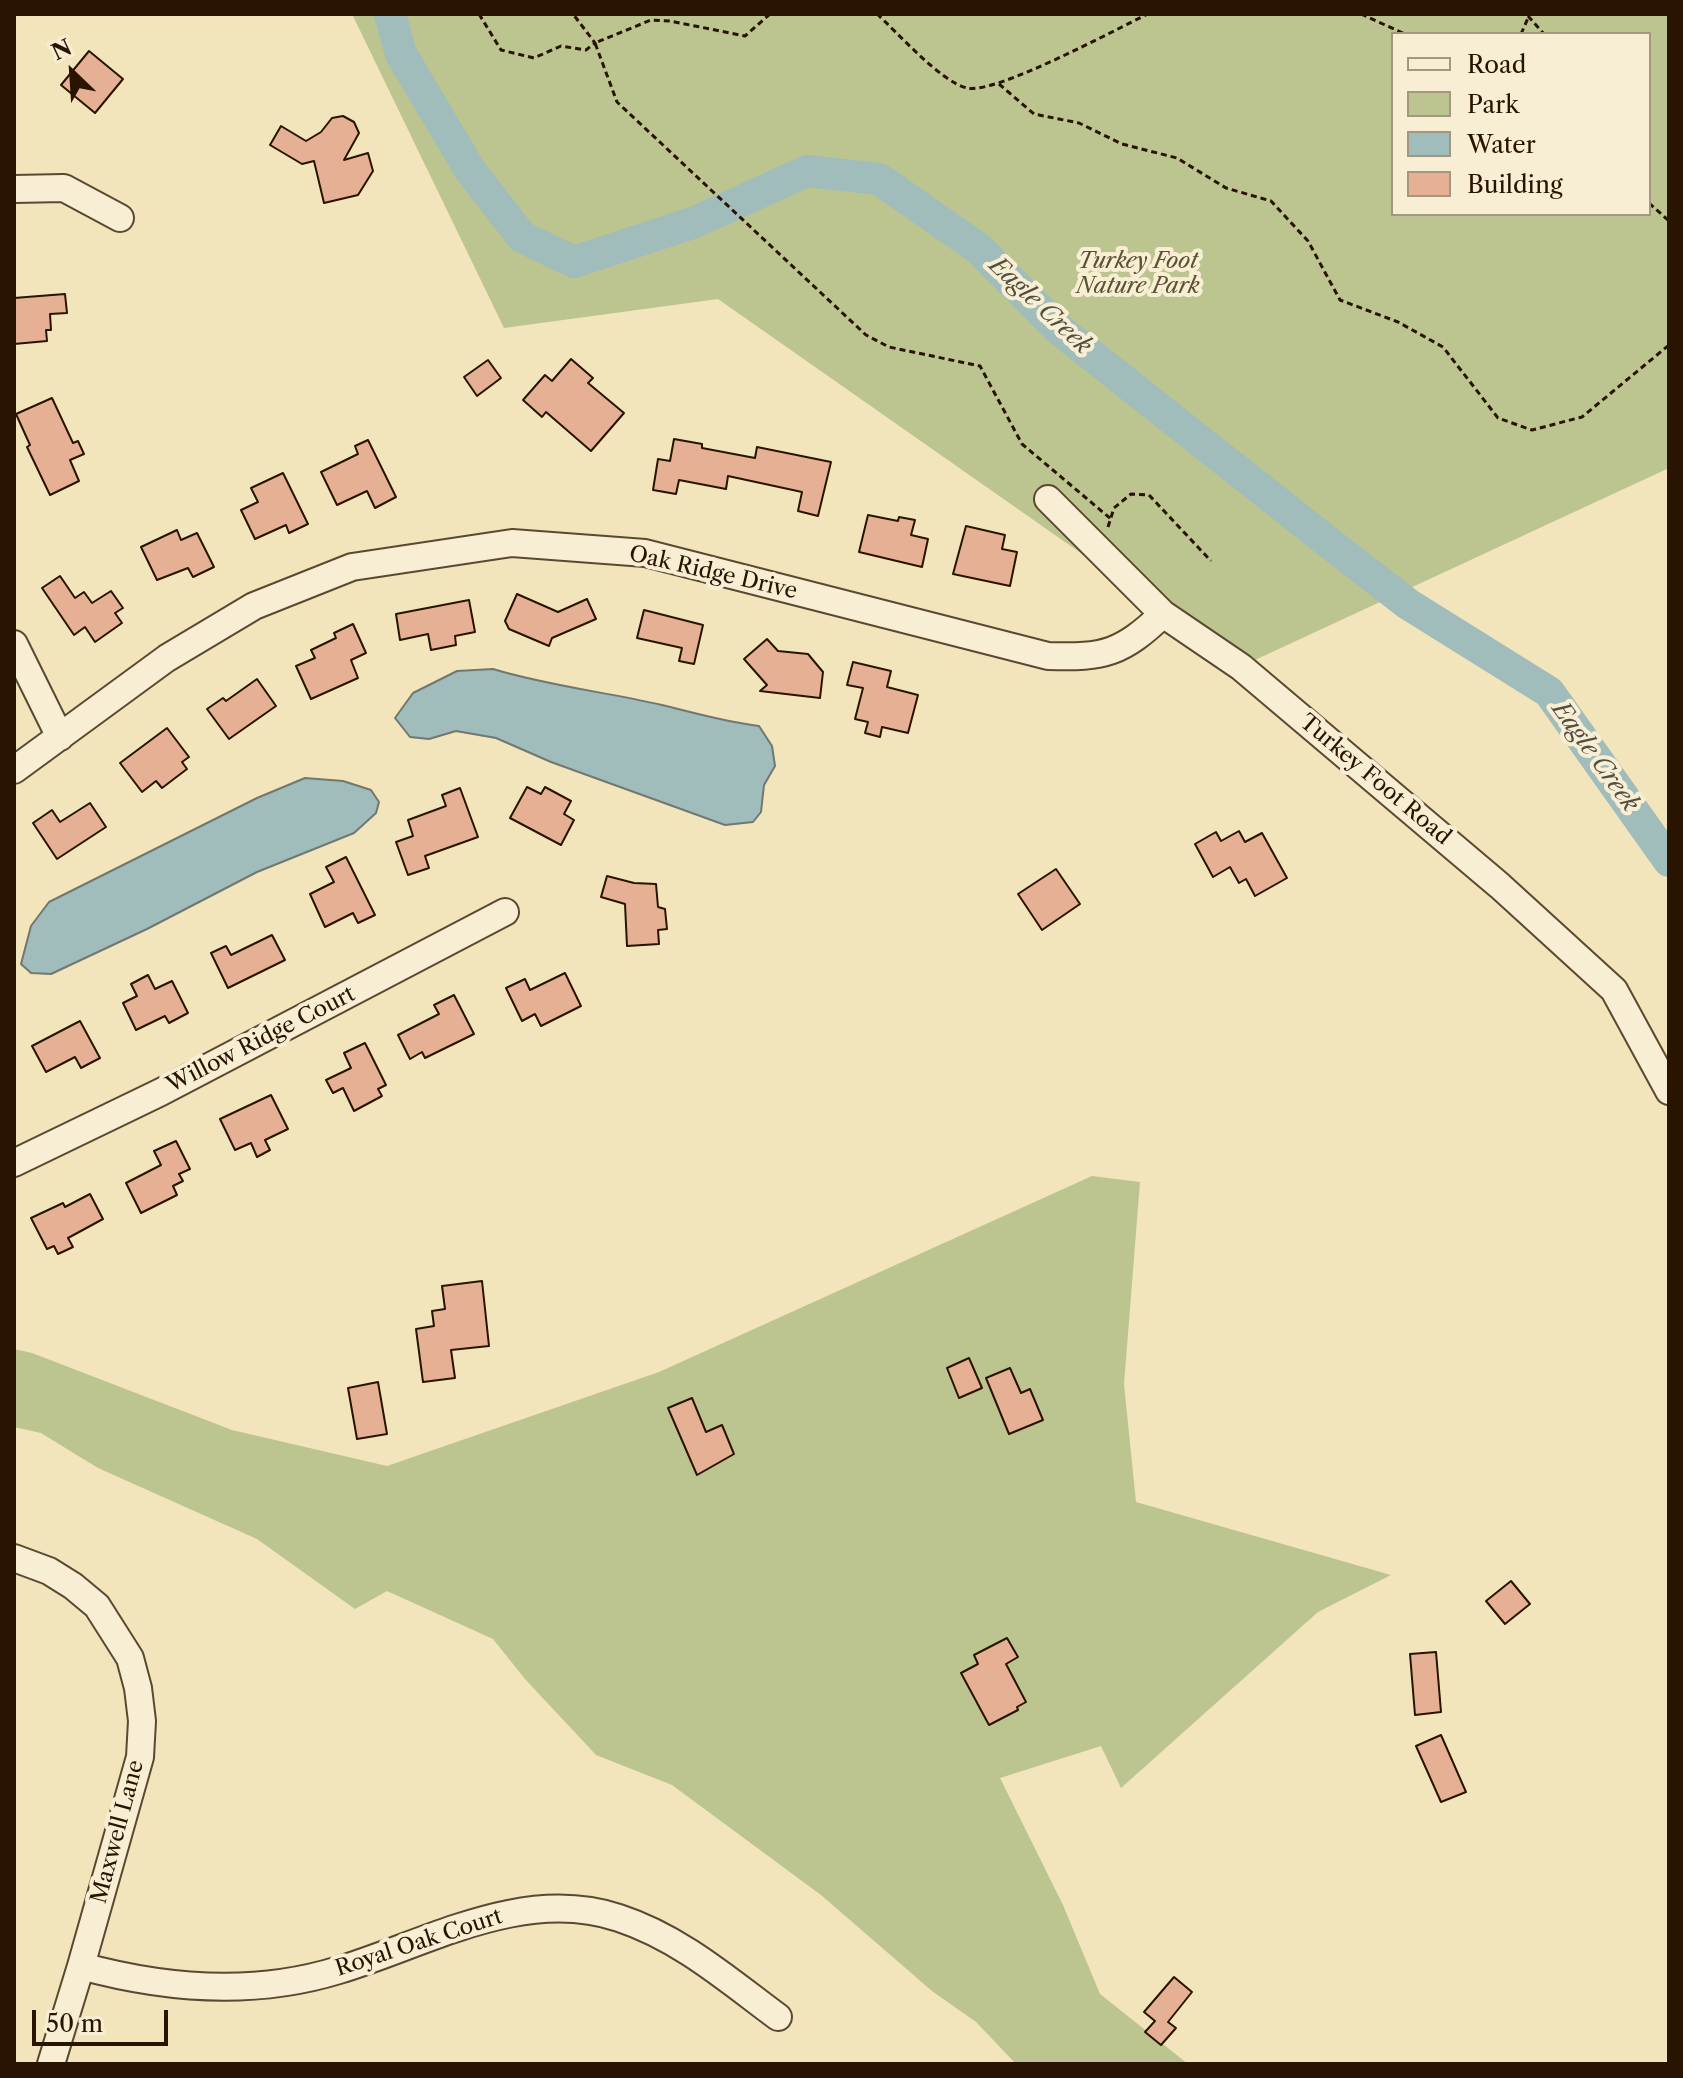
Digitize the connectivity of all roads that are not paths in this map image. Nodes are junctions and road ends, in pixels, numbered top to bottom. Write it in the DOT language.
graph roads {
  1 [pos="14,189"];
  2 [pos="120,218"];
  3 [pos="1048,499"];
  4 [pos="1163,614"];
  5 [pos="14,644"];
  6 [pos="60,737"];
  7 [pos="14,770"];
  8 [pos="505,912"];
  9 [pos="1669,1091"];
  10 [pos="14,1163"];
  11 [pos="14,1558"];
  12 [pos="81,1966"];
  13 [pos="778,2017"];
  14 [pos="51,2064"];
  1 -- 2 [label="street"];
  3 -- 4 [label="street, Turkey Foot Road"];
  4 -- 6 [label="street, Oak Ridge Drive"];
  4 -- 9 [label="street, Turkey Foot Road"];
  5 -- 6 [label="street"];
  6 -- 7 [label="street, Oak Ridge Drive"];
  8 -- 10 [label="street, Willow Ridge Court"];
  11 -- 12 [label="street, Maxwell Lane"];
  12 -- 13 [label="street, Royal Oak Court"];
  12 -- 14 [label="street, Maxwell Lane"];
}
